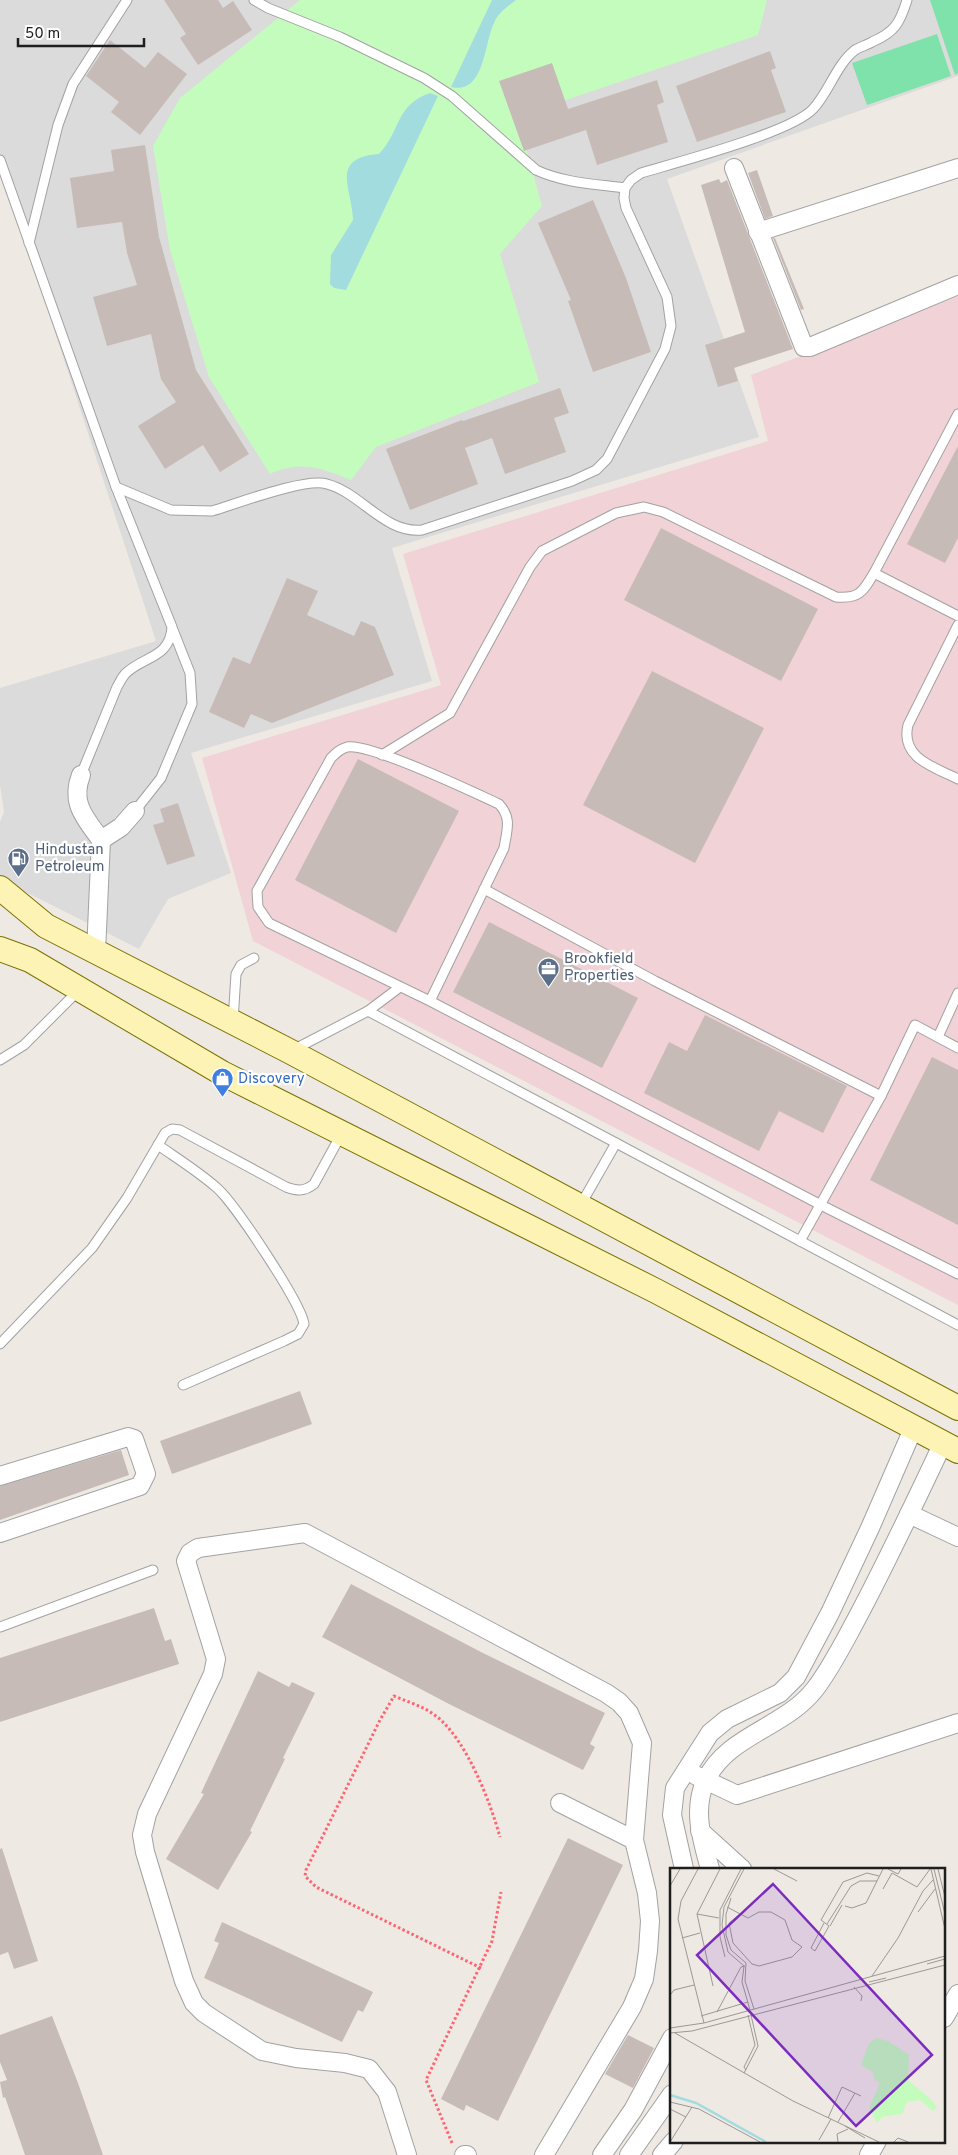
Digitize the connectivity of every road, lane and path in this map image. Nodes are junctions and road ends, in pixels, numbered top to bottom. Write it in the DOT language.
graph roads {
  1 [pos="127,0"];
  2 [pos="254,0"];
  3 [pos="907,0"];
  4 [pos="0,160"];
  5 [pos="734,168"];
  6 [pos="958,168"];
  7 [pos="625,188"];
  8 [pos="758,232"];
  9 [pos="29,244"];
  10 [pos="958,285"];
  11 [pos="958,414"];
  12 [pos="116,487"];
  13 [pos="874,574"];
  14 [pos="958,616"];
  15 [pos="958,624"];
  16 [pos="172,627"];
  17 [pos="382,755"];
  18 [pos="81,775"];
  19 [pos="958,779"];
  20 [pos="134,811"];
  21 [pos="101,840"];
  22 [pos="0,888"];
  23 [pos="484,889"];
  24 [pos="0,908"];
  25 [pos="46,926"];
  26 [pos="0,940"];
  27 [pos="0,949"];
  28 [pos="96,952"];
  29 [pos="254,958"];
  30 [pos="30,960"];
  31 [pos="400,987"];
  32 [pos="80,990"];
  33 [pos="958,993"];
  34 [pos="430,1001"];
  35 [pos="368,1011"];
  36 [pos="233,1023"];
  37 [pos="938,1037"];
  38 [pos="958,1048"];
  39 [pos="291,1052"];
  40 [pos="0,1060"];
  41 [pos="881,1096"];
  42 [pos="342,1133"];
  43 [pos="616,1143"];
  44 [pos="158,1145"];
  45 [pos="821,1205"];
  46 [pos="579,1207"];
  47 [pos="800,1241"];
  48 [pos="958,1274"];
  49 [pos="958,1325"];
  50 [pos="0,1344"];
  51 [pos="182,1385"];
  52 [pos="958,1408"];
  53 [pos="913,1429"];
  54 [pos="950,1447"];
  55 [pos="0,1476"];
  56 [pos="909,1514"];
  57 [pos="870,1528"];
  58 [pos="0,1533"];
  59 [pos="958,1537"];
  60 [pos="896,1541"];
  61 [pos="153,1570"];
  62 [pos="0,1627"];
  63 [pos="958,1723"];
  64 [pos="686,1769"];
  65 [pos="705,1781"];
  66 [pos="560,1803"];
  67 [pos="700,1831"];
  68 [pos="500,1837"];
  69 [pos="634,1840"];
  70 [pos="684,1868"];
  71 [pos="710,1868"];
  72 [pos="741,1868"];
  73 [pos="501,1892"];
  74 [pos="481,1968"];
  75 [pos="958,1994"];
  76 [pos="946,2015"];
  77 [pos="670,2042"];
  78 [pos="670,2097"];
  79 [pos="673,2142"];
  80 [pos="876,2142"];
  81 [pos="462,2152"];
  82 [pos="407,2155"];
  83 [pos="544,2155"];
  84 [pos="602,2155"];
  85 [pos="629,2155"];
  86 [pos="662,2155"];
  87 [pos="870,2155"];
  1 -- 9 [label="lane"];
  2 -- 7 [label="lane"];
  3 -- 7 [label="lane"];
  4 -- 9 [label="lane"];
  5 -- 8 [label="street"];
  6 -- 8 [label="street"];
  7 -- 12 [label="lane"];
  8 -- 10 [label="street"];
  9 -- 12 [label="lane"];
  11 -- 13 [label="lane"];
  12 -- 16 [label="lane"];
  13 -- 14 [label="lane"];
  13 -- 17 [label="lane"];
  15 -- 19 [label="lane"];
  16 -- 18 [label="lane"];
  16 -- 20 [label="lane"];
  17 -- 23 [label="lane"];
  17 -- 31 [label="lane"];
  18 -- 21 [label="street"];
  20 -- 21 [label="street"];
  21 -- 28 [label="street"];
  22 -- 25 [label="main road"];
  23 -- 34 [label="lane"];
  23 -- 41 [label="lane"];
  24 -- 25 [label="main road"];
  25 -- 28 [label="main road"];
  26 -- 30 [label="main road"];
  27 -- 30 [label="main road"];
  28 -- 36 [label="main road"];
  29 -- 36 [label="lane"];
  30 -- 32 [label="main road"];
  31 -- 34 [label="lane"];
  31 -- 35 [label="lane"];
  32 -- 40 [label="lane"];
  32 -- 42 [label="main road"];
  33 -- 37 [label="lane"];
  34 -- 45 [label="lane"];
  35 -- 39 [label="lane"];
  35 -- 43 [label="lane"];
  36 -- 39 [label="main road"];
  37 -- 38 [label="lane"];
  37 -- 41 [label="lane"];
  39 -- 46 [label="main road"];
  41 -- 45 [label="lane"];
  42 -- 44 [label="lane"];
  42 -- 53 [label="main road"];
  43 -- 46 [label="lane"];
  43 -- 47 [label="lane"];
  44 -- 50 [label="lane"];
  44 -- 51 [label="lane"];
  45 -- 47 [label="lane"];
  45 -- 48 [label="lane"];
  46 -- 52 [label="main road"];
  47 -- 49 [label="lane"];
  53 -- 54 [label="main road"];
  53 -- 57 [label="street"];
  54 -- 56 [label="street"];
  55 -- 58 [label="street"];
  56 -- 59 [label="street"];
  56 -- 60 [label="street"];
  57 -- 60 [label="street"];
  57 -- 64 [label="street"];
  60 -- 65 [label="street"];
  61 -- 62 [label="lane"];
  63 -- 65 [label="street"];
  64 -- 65 [label="street"];
  64 -- 70 [label="street"];
  65 -- 67 [label="street"];
  66 -- 69 [label="street"];
  67 -- 71 [label="street"];
  67 -- 72 [label="street"];
  68 -- 74 [label="path"];
  69 -- 82 [label="street"];
  69 -- 83 [label="street"];
  73 -- 74 [label="path"];
  74 -- 81 [label="path"];
  75 -- 76 [label="street"];
  77 -- 84 [label="street"];
  78 -- 85 [label="street"];
  79 -- 86 [label="street"];
  80 -- 87 [label="street"];
}
